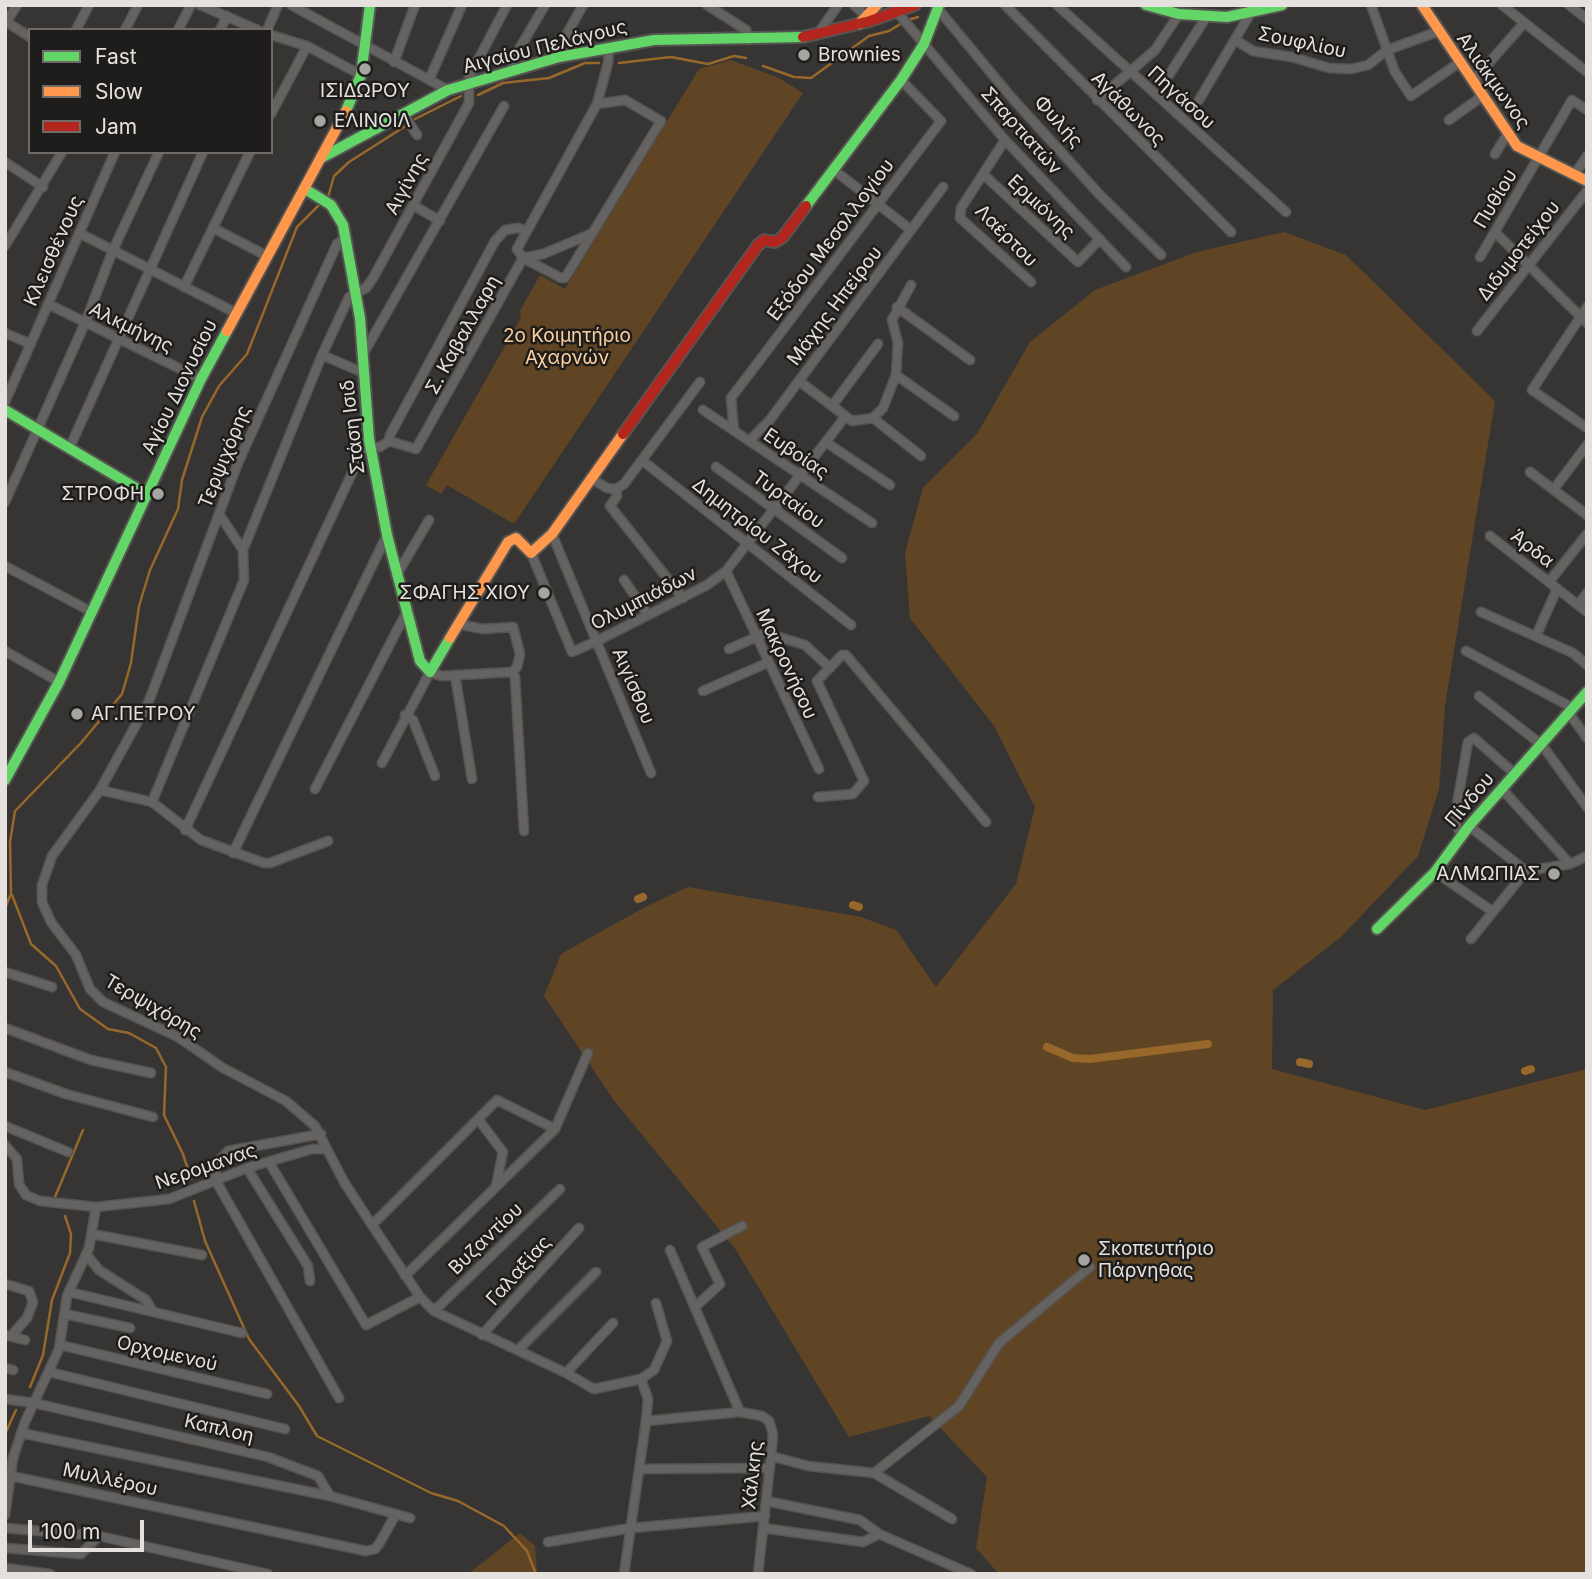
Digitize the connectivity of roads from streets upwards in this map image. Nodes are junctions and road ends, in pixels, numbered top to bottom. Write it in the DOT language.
graph roads {
  1 [pos="17,5"];
  2 [pos="89,5"];
  3 [pos="138,5"];
  4 [pos="191,5"];
  5 [pos="200,5"];
  6 [pos="278,5"];
  7 [pos="290,5"];
  8 [pos="370,5"];
  9 [pos="415,5"];
  10 [pos="463,5"];
  11 [pos="507,5"];
  12 [pos="545,5"];
  13 [pos="583,5"];
  14 [pos="706,5"];
  15 [pos="838,5"];
  16 [pos="854,5"];
  17 [pos="877,5"];
  18 [pos="915,5"];
  19 [pos="1005,5"];
  20 [pos="1057,5"];
  21 [pos="1282,5"];
  22 [pos="1371,5"];
  23 [pos="1422,5"];
  24 [pos="1502,5"];
  25 [pos="1569,5"];
  26 [pos="1149,6"];
  27 [pos="938,7"];
  28 [pos="897,12"];
  29 [pos="1179,14"];
  30 [pos="1250,14"];
  31 [pos="227,16"];
  32 [pos="1207,16"];
  33 [pos="1587,19"];
  34 [pos="862,20"];
  35 [pos="6,22"];
  36 [pos="1524,23"];
  37 [pos="77,28"];
  38 [pos="126,28"];
  39 [pos="179,28"];
  40 [pos="221,28"];
  41 [pos="254,28"];
  42 [pos="268,28"];
  43 [pos="1437,32"];
  44 [pos="822,33"];
  45 [pos="28,36"];
  46 [pos="273,36"];
  47 [pos="749,40"];
  48 [pos="1237,41"];
  49 [pos="924,44"];
  50 [pos="307,46"];
  51 [pos="363,47"];
  52 [pos="609,47"];
  53 [pos="1387,50"];
  54 [pos="559,57"];
  55 [pos="394,62"];
  56 [pos="1460,62"];
  57 [pos="513,70"];
  58 [pos="1587,72"];
  59 [pos="1129,73"];
  60 [pos="361,75"];
  61 [pos="1169,75"];
  62 [pos="429,80"];
  63 [pos="901,80"];
  64 [pos="1474,80"];
  65 [pos="468,83"];
  66 [pos="448,90"];
  67 [pos="1484,95"];
  68 [pos="1097,100"];
  69 [pos="1199,100"];
  70 [pos="597,104"];
  71 [pos="504,106"];
  72 [pos="273,110"];
  73 [pos="1587,110"];
  74 [pos="404,113"];
  75 [pos="1449,120"];
  76 [pos="1508,133"];
  77 [pos="417,135"];
  78 [pos="1005,140"];
  79 [pos="61,154"];
  80 [pos="115,154"];
  81 [pos="158,154"];
  82 [pos="202,154"];
  83 [pos="249,154"];
  84 [pos="1495,154"];
  85 [pos="1587,156"];
  86 [pos="1539,157"];
  87 [pos="321,158"];
  88 [pos="5,162"];
  89 [pos="834,170"];
  90 [pos="983,174"];
  91 [pos="1574,175"];
  92 [pos="1587,181"];
  93 [pos="43,187"];
  94 [pos="943,187"];
  95 [pos="304,189"];
  96 [pos="1587,191"];
  97 [pos="877,204"];
  98 [pos="413,205"];
  99 [pos="1286,212"];
  100 [pos="440,221"];
  101 [pos="213,228"];
  102 [pos="911,230"];
  103 [pos="527,231"];
  104 [pos="1231,232"];
  105 [pos="1495,232"];
  106 [pos="79,233"];
  107 [pos="593,233"];
  108 [pos="345,238"];
  109 [pos="1100,239"];
  110 [pos="5,246"];
  111 [pos="113,250"];
  112 [pos="267,256"];
  113 [pos="1161,256"];
  114 [pos="1480,257"];
  115 [pos="523,258"];
  116 [pos="1529,266"];
  117 [pos="1126,267"];
  118 [pos="149,269"];
  119 [pos="1031,282"];
  120 [pos="911,285"];
  121 [pos="184,286"];
  122 [pos="356,292"];
  123 [pos="48,304"];
  124 [pos="897,307"];
  125 [pos="1587,307"];
  126 [pos="236,313"];
  127 [pos="1584,320"];
  128 [pos="85,323"];
  129 [pos="1476,331"];
  130 [pos="5,333"];
  131 [pos="119,339"];
  132 [pos="31,344"];
  133 [pos="878,344"];
  134 [pos="322,355"];
  135 [pos="362,356"];
  136 [pos="970,360"];
  137 [pos="364,373"];
  138 [pos="897,375"];
  139 [pos="201,379"];
  140 [pos="799,381"];
  141 [pos="699,382"];
  142 [pos="5,402"];
  143 [pos="832,406"];
  144 [pos="5,410"];
  145 [pos="703,410"];
  146 [pos="954,416"];
  147 [pos="845,417"];
  148 [pos="873,418"];
  149 [pos="1587,428"];
  150 [pos="38,430"];
  151 [pos="734,431"];
  152 [pos="390,441"];
  153 [pos="749,441"];
  154 [pos="369,443"];
  155 [pos="827,443"];
  156 [pos="1587,445"];
  157 [pos="69,449"];
  158 [pos="921,456"];
  159 [pos="643,461"];
  160 [pos="716,467"];
  161 [pos="1530,472"];
  162 [pos="799,475"];
  163 [pos="592,479"];
  164 [pos="890,485"];
  165 [pos="616,489"];
  166 [pos="1554,489"];
  167 [pos="148,495"];
  168 [pos="5,502"];
  169 [pos="772,509"];
  170 [pos="219,514"];
  171 [pos="1587,515"];
  172 [pos="429,520"];
  173 [pos="872,523"];
  174 [pos="552,534"];
  175 [pos="1587,534"];
  176 [pos="387,535"];
  177 [pos="1490,536"];
  178 [pos="746,544"];
  179 [pos="243,550"];
  180 [pos="531,553"];
  181 [pos="842,558"];
  182 [pos="5,566"];
  183 [pos="726,571"];
  184 [pos="396,576"];
  185 [pos="624,580"];
  186 [pos="1549,582"];
  187 [pos="1557,589"];
  188 [pos="1587,593"];
  189 [pos="683,598"];
  190 [pos="1578,605"];
  191 [pos="407,611"];
  192 [pos="92,612"];
  193 [pos="1481,612"];
  194 [pos="1587,612"];
  195 [pos="648,615"];
  196 [pos="457,624"];
  197 [pos="851,625"];
  198 [pos="754,636"];
  199 [pos="1536,636"];
  200 [pos="597,641"];
  201 [pos="729,649"];
  202 [pos="5,651"];
  203 [pos="1466,651"];
  204 [pos="767,663"];
  205 [pos="1587,665"];
  206 [pos="830,668"];
  207 [pos="430,672"];
  208 [pos="512,672"];
  209 [pos="455,675"];
  210 [pos="59,682"];
  211 [pos="703,691"];
  212 [pos="1587,692"];
  213 [pos="1479,696"];
  214 [pos="1570,709"];
  215 [pos="405,715"];
  216 [pos="1587,737"];
  217 [pos="1542,745"];
  218 [pos="382,763"];
  219 [pos="819,769"];
  220 [pos="652,773"];
  221 [pos="1515,774"];
  222 [pos="435,776"];
  223 [pos="472,779"];
  224 [pos="5,780"];
  225 [pos="1501,788"];
  226 [pos="315,789"];
  227 [pos="100,790"];
  228 [pos="818,797"];
  229 [pos="152,802"];
  230 [pos="1587,807"];
  231 [pos="986,822"];
  232 [pos="1469,826"];
  233 [pos="185,830"];
  234 [pos="524,831"];
  235 [pos="1462,836"];
  236 [pos="328,841"];
  237 [pos="233,853"];
  238 [pos="1587,856"];
  239 [pos="1570,864"];
  240 [pos="1525,871"];
  241 [pos="1435,872"];
  242 [pos="1492,911"];
  243 [pos="1377,929"];
  244 [pos="1471,939"];
  245 [pos="5,972"];
  246 [pos="52,987"];
  247 [pos="5,1028"];
  248 [pos="588,1053"];
  249 [pos="5,1072"];
  250 [pos="151,1073"];
  251 [pos="153,1117"];
  252 [pos="478,1119"];
  253 [pos="5,1126"];
  254 [pos="555,1129"];
  255 [pos="321,1134"];
  256 [pos="5,1145"];
  257 [pos="326,1149"];
  258 [pos="68,1152"];
  259 [pos="269,1162"];
  260 [pos="247,1168"];
  261 [pos="216,1181"];
  262 [pos="496,1186"];
  263 [pos="560,1189"];
  264 [pos="96,1207"];
  265 [pos="372,1225"];
  266 [pos="742,1226"];
  267 [pos="579,1228"];
  268 [pos="92,1234"];
  269 [pos="670,1250"];
  270 [pos="86,1254"];
  271 [pos="202,1255"];
  272 [pos="1090,1267"];
  273 [pos="596,1272"];
  274 [pos="405,1276"];
  275 [pos="310,1281"];
  276 [pos="5,1284"];
  277 [pos="69,1292"];
  278 [pos="420,1297"];
  279 [pos="656,1303"];
  280 [pos="695,1307"];
  281 [pos="434,1311"];
  282 [pos="153,1312"];
  283 [pos="65,1314"];
  284 [pos="613,1323"];
  285 [pos="130,1328"];
  286 [pos="242,1334"];
  287 [pos="8,1335"];
  288 [pos="482,1335"];
  289 [pos="25,1340"];
  290 [pos="60,1345"];
  291 [pos="518,1350"];
  292 [pos="49,1372"];
  293 [pos="566,1373"];
  294 [pos="641,1378"];
  295 [pos="267,1394"];
  296 [pos="339,1398"];
  297 [pos="5,1399"];
  298 [pos="34,1403"];
  299 [pos="740,1412"];
  300 [pos="646,1421"];
  301 [pos="285,1429"];
  302 [pos="21,1433"];
  303 [pos="771,1456"];
  304 [pos="770,1468"];
  305 [pos="639,1469"];
  306 [pos="874,1473"];
  307 [pos="11,1476"];
  308 [pos="330,1496"];
  309 [pos="766,1501"];
  310 [pos="396,1514"];
  311 [pos="5,1516"];
  312 [pos="765,1516"];
  313 [pos="410,1518"];
  314 [pos="952,1519"];
  315 [pos="5,1528"];
  316 [pos="631,1528"];
  317 [pos="763,1528"];
  318 [pos="879,1534"];
  319 [pos="99,1536"];
  320 [pos="548,1542"];
  321 [pos="5,1548"];
  322 [pos="5,1568"];
  323 [pos="50,1574"];
  324 [pos="268,1574"];
  325 [pos="624,1574"];
  326 [pos="758,1574"];
  327 [pos="971,1574"];
  1 -- 35 [label="street"];
  2 -- 37 [label="street"];
  3 -- 38 [label="street"];
  4 -- 39 [label="street"];
  5 -- 31 [label="street"];
  6 -- 42 [label="street"];
  7 -- 51 [label="street"];
  8 -- 51 [label="street, Αγίου Διονυσίου"];
  9 -- 55 [label="street"];
  10 -- 62 [label="street"];
  11 -- 65 [label="street, Αιγίνης"];
  12 -- 57 [label="street"];
  13 -- 54 [label="street"];
  14 -- 47 [label="street"];
  15 -- 44 [label="street"];
  16 -- 34 [label="street"];
  17 -- 34 [label="street"];
  18 -- 28 [label="street, Αιγαίου Πελάγους"];
  19 -- 68 [label="street, Αγάθωνος"];
  20 -- 59 [label="street, Πηγάσου"];
  21 -- 30 [label="street"];
  22 -- 53 [label="street"];
  23 -- 43 [label="street, Αλιάκμωνος"];
  24 -- 36 [label="street"];
  25 -- 33 [label="street"];
  26 -- 29 [label="street"];
  27 -- 49 [label="street"];
  27 -- 113 [label="street, Φυλής"];
  28 -- 34 [label="street, Αιγαίου Πελάγους"];
  28 -- 49 [label="street, Σπαρτιατών"];
  29 -- 32 [label="street"];
  29 -- 59 [label="street"];
  30 -- 32 [label="street"];
  30 -- 48 [label="street"];
  31 -- 40 [label="street"];
  31 -- 41 [label="street"];
  32 -- 61 [label="street"];
  34 -- 44 [label="street, Αιγαίου Πελάγους"];
  35 -- 45 [label="street"];
  36 -- 58 [label="street"];
  36 -- 64 [label="street"];
  43 -- 53 [label="street, Σουφλίου"];
  43 -- 56 [label="street, Αλιάκμωνος"];
  44 -- 47 [label="street, Αιγαίου Πελάγους"];
  46 -- 50 [label="street"];
  47 -- 52 [label="street, Αιγαίου Πελάγους"];
  48 -- 53 [label="street, Σουφλίου"];
  48 -- 69 [label="street"];
  49 -- 63 [label="street"];
  49 -- 78 [label="street, Σπαρτιατών"];
  50 -- 60 [label="street"];
  50 -- 72 [label="street"];
  51 -- 55 [label="street"];
  51 -- 60 [label="street, Αγίου Διονυσίου"];
  52 -- 54 [label="street, Αιγαίου Πελάγους"];
  52 -- 70 [label="street"];
  53 -- 56 [label="street"];
  54 -- 57 [label="street, Αιγαίου Πελάγους"];
  55 -- 62 [label="street"];
  56 -- 64 [label="street, Αλιάκμωνος"];
  57 -- 65 [label="street, Αιγαίου Πελάγους"];
  59 -- 68 [label="street"];
  59 -- 99 [label="street, Πηγάσου"];
  60 -- 87 [label="street, Αγίου Διονυσίου"];
  62 -- 66 [label="street"];
  63 -- 89 [label="street"];
  63 -- 97 [label="street, Εξόδου Μεσολλογίου"];
  64 -- 67 [label="street, Αλιάκμωνος"];
  65 -- 66 [label="street, Αιγαίου Πελάγους"];
  65 -- 98 [label="street, Αιγίνης"];
  66 -- 74 [label="street, Αιγαίου Πελάγους"];
  67 -- 75 [label="street"];
  67 -- 76 [label="street, Αλιάκμωνος"];
  68 -- 104 [label="street, Αγάθωνος"];
  70 -- 103 [label="street"];
  70 -- 107 [label="street"];
  71 -- 100 [label="street"];
  73 -- 86 [label="street, Πυθίου"];
  74 -- 77 [label="street"];
  74 -- 87 [label="street, Αιγαίου Πελάγους"];
  76 -- 84 [label="street"];
  76 -- 86 [label="street, Αλιάκμωνος"];
  78 -- 90 [label="street, Λαέρτου"];
  78 -- 109 [label="street, Σπαρτιατών"];
  79 -- 93 [label="street"];
  80 -- 106 [label="street, Κλεισθένους"];
  81 -- 111 [label="street"];
  82 -- 118 [label="street"];
  83 -- 101 [label="street"];
  85 -- 91 [label="street"];
  86 -- 91 [label="street, Αλιάκμωνος"];
  86 -- 105 [label="street, Πυθίου"];
  87 -- 95 [label="street, Αγίου Διονυσίου"];
  88 -- 93 [label="street"];
  89 -- 97 [label="street"];
  89 -- 163 [label="street"];
  90 -- 109 [label="street, Ερμιόνης"];
  90 -- 119 [label="street, Λαέρτου"];
  91 -- 92 [label="street, Αλιάκμωνος"];
  93 -- 110 [label="street"];
  94 -- 102 [label="street, Μάχης Ηπείρου"];
  95 -- 108 [label="street, Στάση Ισιδ"];
  95 -- 112 [label="street, Αγίου Διονυσίου"];
  96 -- 116 [label="street, Διδυμοτείχου"];
  97 -- 102 [label="street"];
  97 -- 151 [label="street, Εξόδου Μεσολλογίου"];
  98 -- 100 [label="street"];
  98 -- 122 [label="street, Αιγίνης"];
  100 -- 135 [label="street"];
  101 -- 112 [label="street"];
  101 -- 121 [label="street"];
  102 -- 140 [label="street, Μάχης Ηπείρου"];
  103 -- 115 [label="street"];
  103 -- 152 [label="street"];
  105 -- 114 [label="street, Πυθίου"];
  105 -- 116 [label="street"];
  106 -- 111 [label="street"];
  106 -- 123 [label="street, Κλεισθένους"];
  107 -- 115 [label="street"];
  107 -- 115 [label="street"];
  108 -- 122 [label="street, Στάση Ισιδ"];
  108 -- 170 [label="street, Τερψιχόρης"];
  109 -- 117 [label="street, Σπαρτιατών"];
  111 -- 118 [label="street"];
  111 -- 128 [label="street"];
  112 -- 126 [label="street, Αγίου Διονυσίου"];
  115 -- 152 [label="street, Σ. Καβαλλαρη"];
  116 -- 127 [label="street"];
  116 -- 129 [label="street, Διδυμοτείχου"];
  118 -- 121 [label="street"];
  118 -- 131 [label="street"];
  120 -- 124 [label="street"];
  121 -- 126 [label="street"];
  122 -- 134 [label="street, Αιγίνης"];
  122 -- 135 [label="street, Στάση Ισιδ"];
  123 -- 128 [label="street, Αλκμήνης"];
  123 -- 132 [label="street, Κλεισθένους"];
  124 -- 136 [label="street"];
  124 -- 138 [label="street"];
  125 -- 127 [label="street"];
  126 -- 139 [label="street, Αγίου Διονυσίου"];
  127 -- 149 [label="street"];
  128 -- 131 [label="street, Αλκμήνης"];
  128 -- 150 [label="street"];
  130 -- 132 [label="street"];
  131 -- 139 [label="street, Αλκμήνης"];
  131 -- 157 [label="street"];
  132 -- 142 [label="street, Κλεισθένους"];
  133 -- 143 [label="street"];
  134 -- 137 [label="street"];
  134 -- 179 [label="street, Αιγίνης"];
  135 -- 137 [label="street, Στάση Ισιδ"];
  137 -- 154 [label="street, Στάση Ισιδ"];
  138 -- 146 [label="street"];
  138 -- 148 [label="street"];
  139 -- 167 [label="street, Αγίου Διονυσίου"];
  140 -- 143 [label="street"];
  140 -- 153 [label="street, Μάχης Ηπείρου"];
  141 -- 159 [label="street"];
  143 -- 147 [label="street"];
  144 -- 150 [label="street"];
  145 -- 151 [label="street, Ευβοίας"];
  147 -- 148 [label="street"];
  147 -- 155 [label="street, Ολυμπιάδων"];
  148 -- 158 [label="street"];
  150 -- 157 [label="street"];
  150 -- 168 [label="street"];
  151 -- 153 [label="street, Ευβοίας"];
  152 -- 154 [label="street, Σ. Καβαλλαρη"];
  153 -- 162 [label="street, Ευβοίας"];
  154 -- 176 [label="street, Στάση Ισιδ"];
  154 -- 233 [label="street"];
  155 -- 162 [label="street, Ολυμπιάδων"];
  155 -- 164 [label="street"];
  156 -- 166 [label="street"];
  157 -- 167 [label="street"];
  159 -- 165 [label="street"];
  159 -- 178 [label="street, Δημητρίου Ζάχου"];
  160 -- 169 [label="street, Τυρταίου"];
  161 -- 166 [label="street"];
  162 -- 169 [label="street, Ολυμπιάδων"];
  162 -- 173 [label="street, Ευβοίας"];
  163 -- 165 [label="street"];
  163 -- 174 [label="street"];
  165 -- 189 [label="street"];
  166 -- 171 [label="street"];
  167 -- 192 [label="street, Αγίου Διονυσίου"];
  169 -- 178 [label="street, Ολυμπιάδων"];
  169 -- 181 [label="street, Τυρταίου"];
  170 -- 179 [label="street"];
  170 -- 227 [label="street, Τερψιχόρης"];
  172 -- 184 [label="street"];
  174 -- 180 [label="street"];
  174 -- 200 [label="street, Αιγίσθου"];
  175 -- 186 [label="street"];
  176 -- 184 [label="street, Στάση Ισιδ"];
  176 -- 237 [label="street"];
  177 -- 186 [label="street, Άρδα"];
  178 -- 183 [label="street, Ολυμπιάδων"];
  178 -- 197 [label="street, Δημητρίου Ζάχου"];
  179 -- 229 [label="street"];
  180 -- 196 [label="street"];
  180 -- 200 [label="street, Ολυμπιάδων"];
  182 -- 192 [label="street"];
  183 -- 189 [label="street, Ολυμπιάδων"];
  183 -- 198 [label="street, Μακρονήσου"];
  184 -- 191 [label="street, Στάση Ισιδ"];
  185 -- 195 [label="street"];
  186 -- 187 [label="street, Άρδα"];
  187 -- 190 [label="street, Άρδα"];
  187 -- 199 [label="street"];
  188 -- 190 [label="street"];
  189 -- 195 [label="street, Ολυμπιάδων"];
  190 -- 194 [label="street, Άρδα"];
  191 -- 207 [label="street, Στάση Ισιδ"];
  191 -- 226 [label="street"];
  192 -- 210 [label="street, Αγίου Διονυσίου"];
  193 -- 199 [label="street"];
  195 -- 200 [label="street, Ολυμπιάδων"];
  196 -- 207 [label="street"];
  196 -- 208 [label="street"];
  198 -- 201 [label="street"];
  198 -- 204 [label="street, Μακρονήσου"];
  198 -- 206 [label="street"];
  199 -- 205 [label="street"];
  200 -- 220 [label="street, Αιγίσθου"];
  202 -- 210 [label="street"];
  203 -- 214 [label="street"];
  204 -- 211 [label="street"];
  204 -- 219 [label="street, Μακρονήσου"];
  206 -- 228 [label="street"];
  206 -- 231 [label="street"];
  207 -- 209 [label="street"];
  207 -- 215 [label="street"];
  208 -- 209 [label="street"];
  208 -- 234 [label="street"];
  209 -- 223 [label="street"];
  210 -- 224 [label="street, Αγίου Διονυσίου"];
  212 -- 214 [label="street, Πίνδου"];
  213 -- 217 [label="street"];
  214 -- 216 [label="street"];
  214 -- 217 [label="street, Πίνδου"];
  215 -- 218 [label="street"];
  215 -- 222 [label="street"];
  217 -- 221 [label="street, Πίνδου"];
  217 -- 230 [label="street"];
  221 -- 225 [label="street, Πίνδου"];
  221 -- 235 [label="street"];
  225 -- 232 [label="street, Πίνδου"];
  225 -- 239 [label="street"];
  227 -- 229 [label="street"];
  227 -- 255 [label="street, Τερψιχόρης"];
  229 -- 233 [label="street"];
  232 -- 235 [label="street, Πίνδου"];
  232 -- 240 [label="street"];
  233 -- 237 [label="street"];
  235 -- 241 [label="street, Πίνδου"];
  236 -- 237 [label="street"];
  238 -- 239 [label="street"];
  239 -- 240 [label="street"];
  240 -- 242 [label="street"];
  241 -- 242 [label="street"];
  241 -- 243 [label="street, Πίνδου"];
  242 -- 244 [label="street"];
  245 -- 246 [label="street"];
  247 -- 250 [label="street"];
  248 -- 254 [label="street"];
  249 -- 251 [label="street"];
  252 -- 254 [label="street"];
  252 -- 262 [label="street"];
  252 -- 265 [label="street"];
  253 -- 258 [label="street"];
  254 -- 262 [label="street"];
  255 -- 257 [label="street, Τερψιχόρης"];
  255 -- 261 [label="street"];
  256 -- 264 [label="street, Νερομανας"];
  257 -- 259 [label="street, Νερομανας"];
  257 -- 265 [label="street, Τερψιχόρης"];
  259 -- 260 [label="street, Νερομανας"];
  259 -- 278 [label="street"];
  260 -- 261 [label="street, Νερομανας"];
  260 -- 275 [label="street"];
  261 -- 264 [label="street, Νερομανας"];
  261 -- 296 [label="street"];
  262 -- 274 [label="street"];
  263 -- 281 [label="street, Βυζαντίου"];
  264 -- 268 [label="street"];
  265 -- 274 [label="street, Τερψιχόρης"];
  266 -- 280 [label="street"];
  267 -- 288 [label="street, Γαλαξίας"];
  268 -- 270 [label="street"];
  268 -- 271 [label="street"];
  269 -- 280 [label="street"];
  270 -- 277 [label="street"];
  270 -- 282 [label="street"];
  272 -- 306 [label="street"];
  273 -- 291 [label="street"];
  274 -- 278 [label="street, Τερψιχόρης"];
  276 -- 287 [label="street"];
  277 -- 282 [label="street"];
  277 -- 283 [label="street"];
  278 -- 281 [label="street, Τερψιχόρης"];
  279 -- 294 [label="street"];
  280 -- 299 [label="street"];
  281 -- 288 [label="street, Τερψιχόρης"];
  282 -- 286 [label="street"];
  283 -- 285 [label="street"];
  283 -- 290 [label="street"];
  284 -- 293 [label="street"];
  287 -- 289 [label="street"];
  288 -- 291 [label="street, Τερψιχόρης"];
  290 -- 292 [label="street"];
  290 -- 295 [label="street, Ορχομενού"];
  291 -- 293 [label="street, Τερψιχόρης"];
  292 -- 298 [label="street"];
  292 -- 301 [label="street"];
  293 -- 294 [label="street, Τερψιχόρης"];
  294 -- 300 [label="street"];
  297 -- 298 [label="street, Καπλοη"];
  298 -- 302 [label="street"];
  298 -- 308 [label="street, Καπλοη"];
  299 -- 300 [label="street, Χάλκης"];
  299 -- 303 [label="street, Χάλκης"];
  300 -- 305 [label="street"];
  302 -- 307 [label="street"];
  302 -- 308 [label="street"];
  303 -- 304 [label="street, Χάλκης"];
  303 -- 306 [label="street"];
  304 -- 305 [label="street"];
  304 -- 309 [label="street, Χάλκης"];
  305 -- 316 [label="street"];
  306 -- 314 [label="street"];
  307 -- 310 [label="street, Μυλλέρου"];
  307 -- 311 [label="street"];
  308 -- 310 [label="street"];
  309 -- 312 [label="street, Χάλκης"];
  309 -- 318 [label="street"];
  310 -- 313 [label="street"];
  312 -- 316 [label="street"];
  312 -- 317 [label="street, Χάλκης"];
  315 -- 319 [label="street"];
  316 -- 320 [label="street"];
  316 -- 325 [label="street"];
  317 -- 318 [label="street"];
  317 -- 326 [label="street, Χάλκης"];
  318 -- 327 [label="street"];
  319 -- 321 [label="street"];
  319 -- 324 [label="street"];
  322 -- 323 [label="street"];
}
